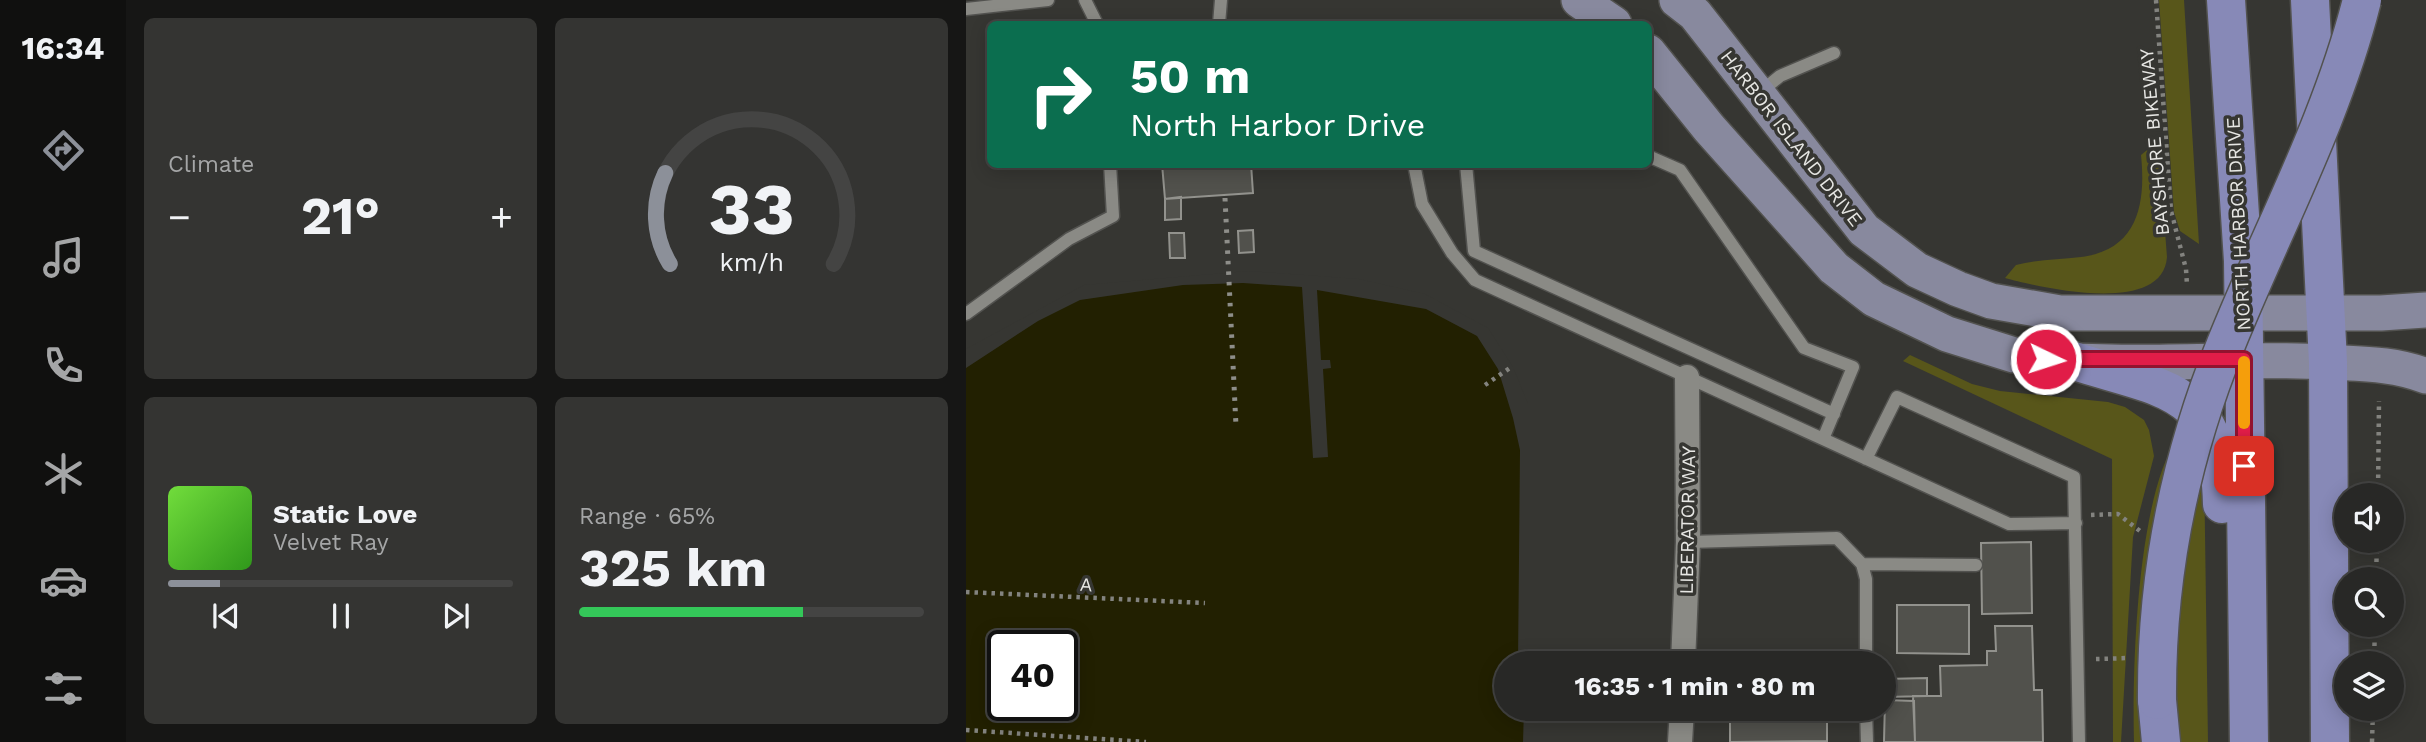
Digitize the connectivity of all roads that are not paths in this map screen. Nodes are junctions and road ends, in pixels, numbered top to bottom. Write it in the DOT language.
graph roads {
  1 [pos="1048,0"];
  2 [pos="1084,0"];
  3 [pos="1221,0"];
  4 [pos="1579,0"];
  5 [pos="1677,0"];
  6 [pos="2226,0"];
  7 [pos="2310,0"];
  8 [pos="2362,0"];
  9 [pos="966,9"];
  10 [pos="1095,21"];
  11 [pos="1219,21"];
  12 [pos="1610,21"];
  13 [pos="1834,53"];
  14 [pos="1652,57"];
  15 [pos="1757,94"];
  16 [pos="1652,158"];
  17 [pos="1110,168"];
  18 [pos="1416,168"];
  19 [pos="1466,168"];
  20 [pos="2426,310"];
  21 [pos="2244,311"];
  22 [pos="2327,311"];
  23 [pos="966,314"];
  24 [pos="2244,359"];
  25 [pos="2074,361"];
  26 [pos="2328,362"];
  27 [pos="2426,376"];
  28 [pos="1687,377"];
  29 [pos="1828,411"];
  30 [pos="1823,439"];
  31 [pos="1866,459"];
  32 [pos="2076,523"];
  33 [pos="1688,542"];
  34 [pos="1862,564"];
  35 [pos="1976,565"];
  36 [pos="1684,651"];
  37 [pos="1866,651"];
  38 [pos="1681,721"];
  39 [pos="1866,721"];
  40 [pos="1680,742"];
  41 [pos="1867,742"];
  42 [pos="2079,742"];
  43 [pos="2161,742"];
  44 [pos="2234,742"];
  45 [pos="2249,742"];
  46 [pos="2330,742"];
  1 -- 9 [label="lane"];
  2 -- 10 [label="lane"];
  3 -- 11 [label="lane"];
  4 -- 12 [label="street"];
  5 -- 15 [label="street, HARBOR ISLAND DRIVE"];
  6 -- 21 [label="main road, NORTH HARBOR DRIVE"];
  7 -- 22 [label="main road"];
  8 -- 43 [label="main road, bridge"];
  13 -- 15 [label="lane"];
  14 -- 25 [label="street"];
  15 -- 21 [label="street, HARBOR ISLAND DRIVE"];
  16 -- 29 [label="lane"];
  17 -- 23 [label="lane"];
  18 -- 28 [label="lane"];
  19 -- 29 [label="lane"];
  20 -- 22 [label="street, HARBOR ISLAND DRIVE"];
  21 -- 22 [label="street, HARBOR ISLAND DRIVE"];
  21 -- 24 [label="main road, NORTH HARBOR DRIVE"];
  22 -- 26 [label="main road"];
  24 -- 25 [label="street"];
  24 -- 26 [label="street"];
  24 -- 45 [label="main road, NORTH HARBOR DRIVE"];
  25 -- 44 [label="main road"];
  26 -- 27 [label="street"];
  26 -- 46 [label="main road"];
  28 -- 30 [label="lane"];
  28 -- 33 [label="street, LIBERATOR WAY"];
  29 -- 30 [label="lane"];
  30 -- 31 [label="lane"];
  31 -- 32 [label="lane"];
  31 -- 32 [label="lane"];
  32 -- 42 [label="lane"];
  33 -- 34 [label="lane"];
  33 -- 36 [label="street, LIBERATOR WAY"];
  34 -- 35 [label="lane"];
  34 -- 37 [label="lane"];
  38 -- 40 [label="street"];
  39 -- 41 [label="lane"];
}
